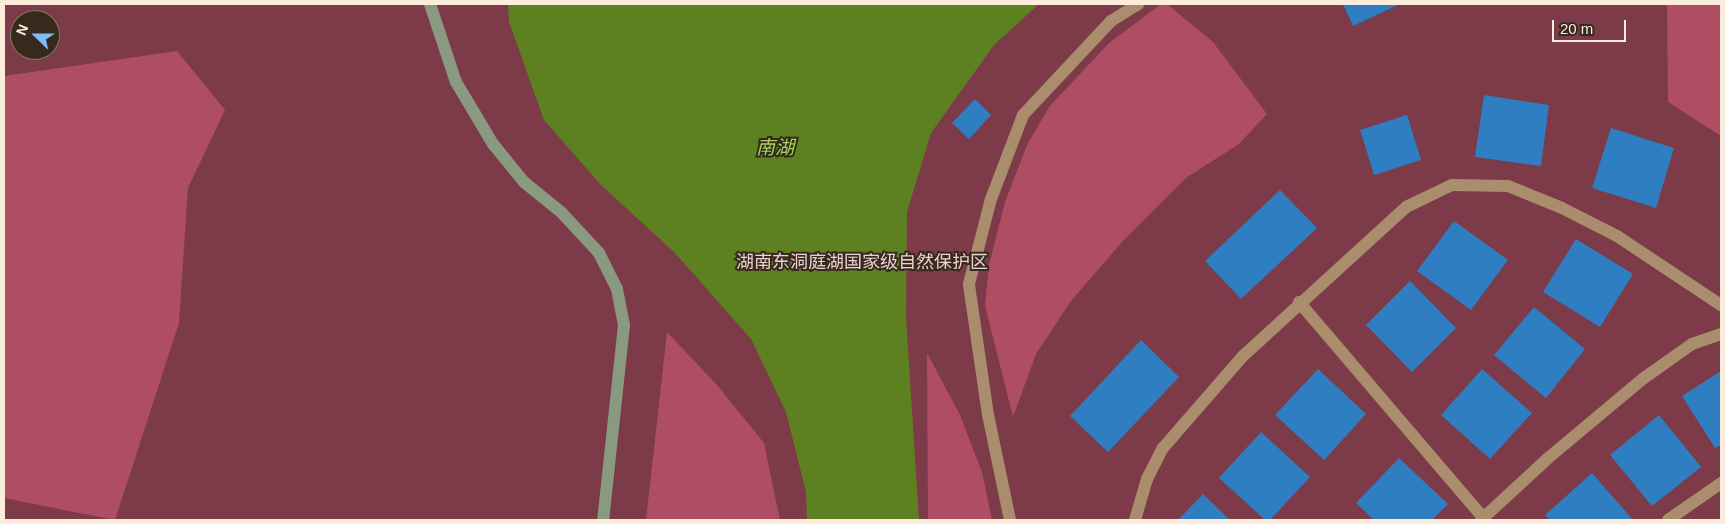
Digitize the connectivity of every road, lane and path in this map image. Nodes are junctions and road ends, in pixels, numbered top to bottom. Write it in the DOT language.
graph roads {
  1 [pos="430,4"];
  2 [pos="1138,4"];
  3 [pos="1299,302"];
  4 [pos="1721,305"];
  5 [pos="1721,334"];
  6 [pos="1721,483"];
  7 [pos="603,520"];
  8 [pos="1010,520"];
  9 [pos="1134,520"];
  10 [pos="1483,520"];
  11 [pos="1668,520"];
  1 -- 7 [label="main road"];
  2 -- 8 [label="street"];
  3 -- 4 [label="street"];
  3 -- 9 [label="street"];
  3 -- 10 [label="street"];
  5 -- 10 [label="street"];
  6 -- 11 [label="street"];
}
